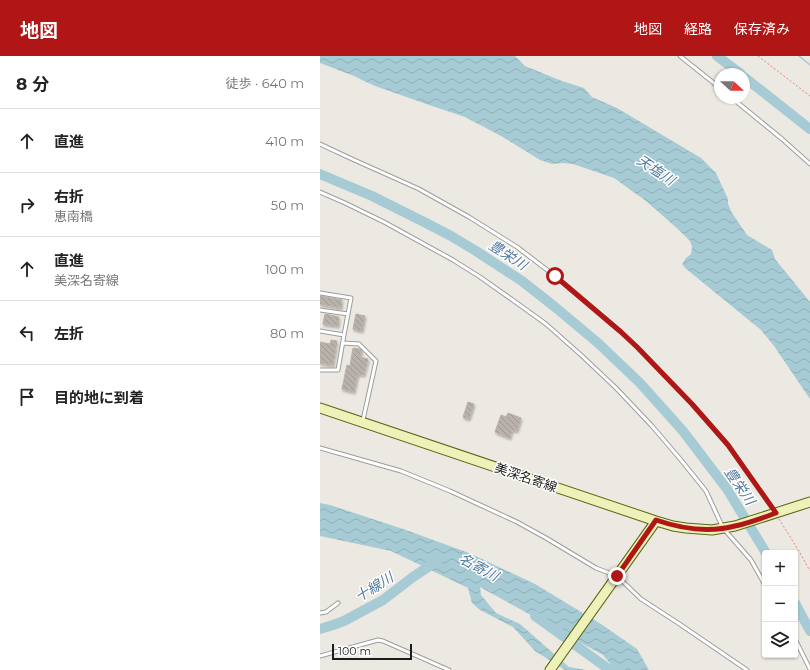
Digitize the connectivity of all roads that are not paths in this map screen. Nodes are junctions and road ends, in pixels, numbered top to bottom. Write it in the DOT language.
graph roads {
  1 [pos="680,56"];
  2 [pos="714,83"];
  3 [pos="739,104"];
  4 [pos="320,144"];
  5 [pos="810,164"];
  6 [pos="320,192"];
  7 [pos="320,293"];
  8 [pos="320,310"];
  9 [pos="348,314"];
  10 [pos="320,331"];
  11 [pos="344,335"];
  12 [pos="343,342"];
  13 [pos="320,370"];
  14 [pos="320,408"];
  15 [pos="363,422"];
  16 [pos="320,448"];
  17 [pos="810,502"];
  18 [pos="776,513"];
  19 [pos="656,520"];
  20 [pos="724,528"];
  21 [pos="617,576"];
  22 [pos="762,580"];
  23 [pos="338,603"];
  24 [pos="320,613"];
  25 [pos="798,644"];
  26 [pos="320,656"];
  27 [pos="810,669"];
  28 [pos="449,670"];
  29 [pos="550,670"];
  30 [pos="747,670"];
  1 -- 2 [label="lane"];
  3 -- 5 [label="lane"];
  4 -- 18 [label="lane"];
  6 -- 20 [label="lane"];
  7 -- 9 [label="lane"];
  8 -- 9 [label="lane"];
  9 -- 11 [label="lane"];
  10 -- 11 [label="lane"];
  11 -- 12 [label="lane"];
  12 -- 13 [label="lane"];
  12 -- 15 [label="lane"];
  14 -- 15 [label="main road, 美深名寄線"];
  15 -- 19 [label="main road, 美深名寄線"];
  16 -- 21 [label="lane"];
  17 -- 18 [label="main road, 美深名寄線"];
  18 -- 20 [label="main road, 美深名寄線"];
  19 -- 20 [label="main road, 美深名寄線"];
  19 -- 21 [label="main road"];
  20 -- 22 [label="lane"];
  21 -- 29 [label="main road"];
  21 -- 30 [label="lane"];
  23 -- 24 [label="lane"];
  25 -- 27 [label="lane"];
  26 -- 28 [label="lane"];
}
